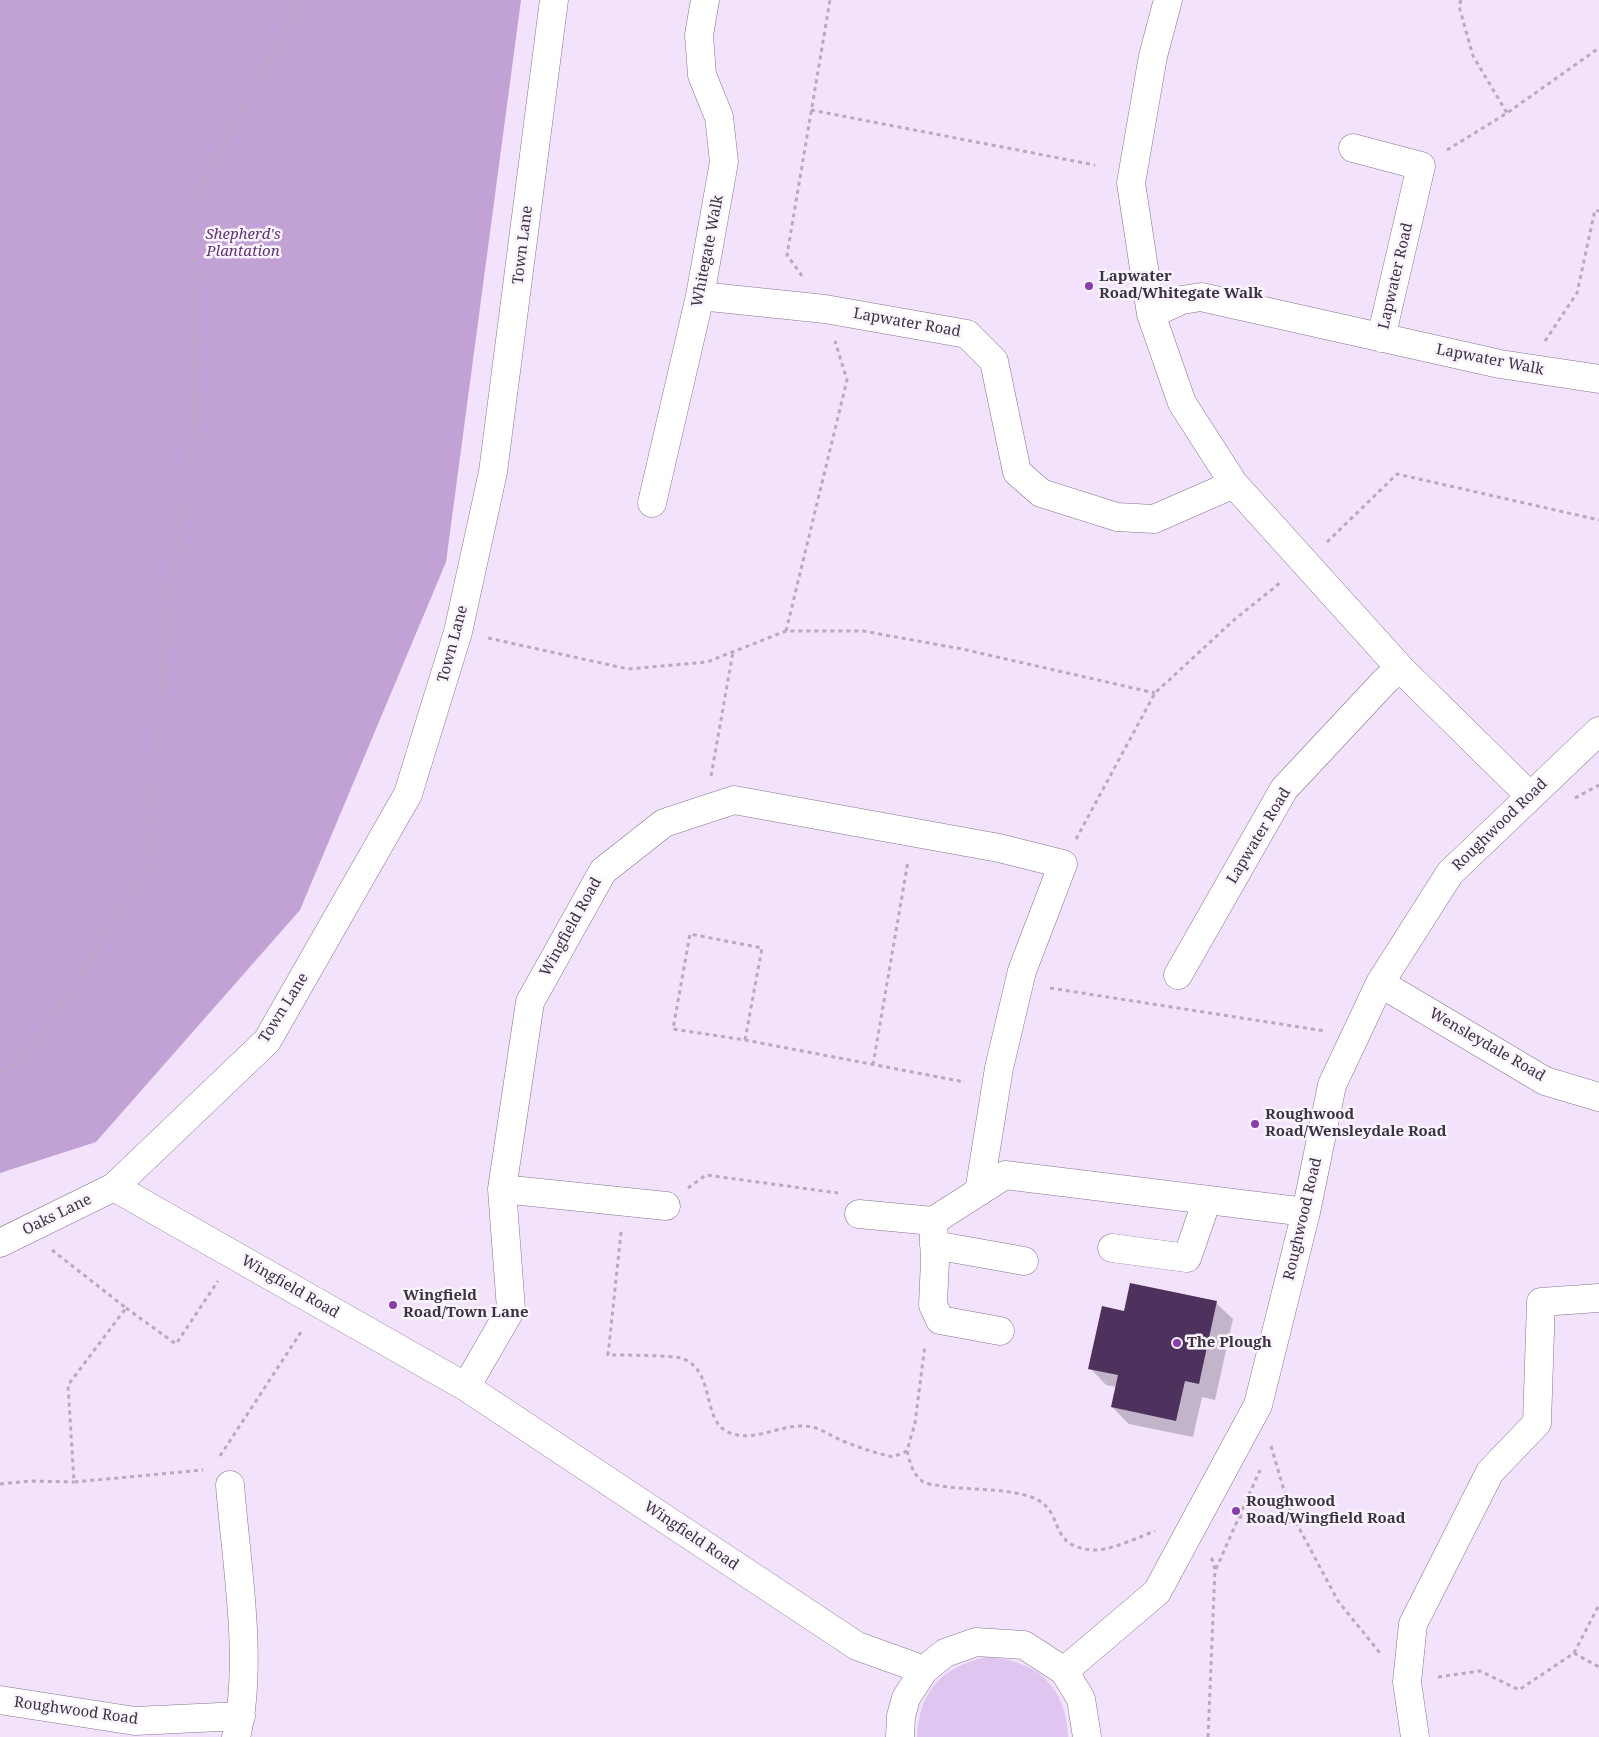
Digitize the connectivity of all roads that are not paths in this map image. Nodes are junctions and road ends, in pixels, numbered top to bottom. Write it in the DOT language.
graph roads {
  1 [pos="554,0"];
  2 [pos="705,0"];
  3 [pos="1168,0"];
  4 [pos="1353,148"];
  5 [pos="700,296"];
  6 [pos="1150,314"];
  7 [pos="1381,338"];
  8 [pos="1599,379"];
  9 [pos="1234,484"];
  10 [pos="652,502"];
  11 [pos="1400,668"];
  12 [pos="1599,731"];
  13 [pos="1530,796"];
  14 [pos="1178,975"];
  15 [pos="1380,983"];
  16 [pos="1599,1097"];
  17 [pos="114,1187"];
  18 [pos="502,1189"];
  19 [pos="979,1192"];
  20 [pos="1207,1200"];
  21 [pos="666,1206"];
  22 [pos="1306,1212"];
  23 [pos="859,1214"];
  24 [pos="934,1233"];
  25 [pos="0,1243"];
  26 [pos="1112,1248"];
  27 [pos="1024,1261"];
  28 [pos="1599,1298"];
  29 [pos="1000,1331"];
  30 [pos="466,1387"];
  31 [pos="221,1477"];
  32 [pos="924,1670"];
  33 [pos="1064,1671"];
  34 [pos="0,1700"];
  35 [pos="239,1727"];
  36 [pos="900,1737"];
  37 [pos="1087,1737"];
  38 [pos="1415,1737"];
  1 -- 17 [label="street, Town Lane"];
  2 -- 5 [label="street, Whitegate Walk"];
  3 -- 6 [label="street"];
  4 -- 7 [label="street, Lapwater Road"];
  5 -- 9 [label="street, Lapwater Road"];
  5 -- 10 [label="street, Whitegate Walk"];
  6 -- 7 [label="street, Lapwater Road"];
  6 -- 9 [label="street"];
  7 -- 8 [label="street, Lapwater Walk"];
  9 -- 11 [label="street"];
  11 -- 13 [label="street"];
  11 -- 14 [label="street, Lapwater Road"];
  12 -- 13 [label="street, Roughwood Road"];
  13 -- 15 [label="street, Roughwood Road"];
  15 -- 16 [label="street, Wensleydale Road"];
  15 -- 22 [label="street, Roughwood Road"];
  17 -- 25 [label="street, Oaks Lane"];
  17 -- 30 [label="street, Wingfield Road"];
  18 -- 19 [label="street, Wingfield Road"];
  18 -- 21 [label="street"];
  18 -- 30 [label="street, Wingfield Road"];
  19 -- 20 [label="street"];
  19 -- 24 [label="street"];
  20 -- 22 [label="street"];
  20 -- 26 [label="street"];
  22 -- 33 [label="street, Roughwood Road"];
  23 -- 24 [label="street"];
  24 -- 27 [label="street"];
  24 -- 29 [label="street"];
  28 -- 38 [label="street"];
  30 -- 32 [label="street, Wingfield Road"];
  31 -- 35 [label="street, Roughwood Road"];
  32 -- 33 [label="street"];
  32 -- 36 [label="street"];
  33 -- 37 [label="street"];
  34 -- 35 [label="street, Roughwood Road"];
}
